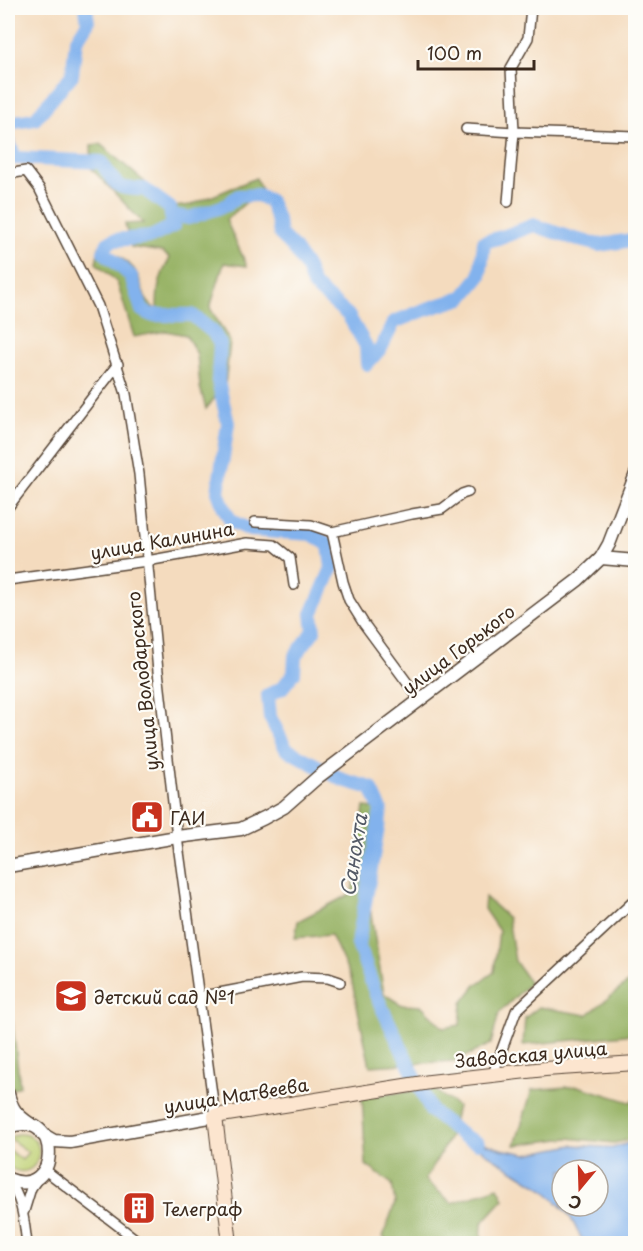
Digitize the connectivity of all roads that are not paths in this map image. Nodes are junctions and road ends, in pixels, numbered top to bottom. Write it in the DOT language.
graph roads {
  1 [pos="531,8"];
  2 [pos="466,129"];
  3 [pos="514,132"];
  4 [pos="636,136"];
  5 [pos="8,174"];
  6 [pos="508,202"];
  7 [pos="118,364"];
  8 [pos="636,474"];
  9 [pos="468,492"];
  10 [pos="8,507"];
  11 [pos="255,522"];
  12 [pos="332,532"];
  13 [pos="601,558"];
  14 [pos="147,561"];
  15 [pos="636,561"];
  16 [pos="8,580"];
  17 [pos="294,585"];
  18 [pos="420,700"];
  19 [pos="177,837"];
  20 [pos="8,866"];
  21 [pos="636,899"];
  22 [pos="340,982"];
  23 [pos="198,997"];
  24 [pos="636,1063"];
  25 [pos="493,1074"];
  26 [pos="398,1087"];
  27 [pos="8,1094"];
  28 [pos="215,1116"];
  29 [pos="8,1127"];
  30 [pos="39,1131"];
  31 [pos="80,1140"];
  32 [pos="44,1170"];
  33 [pos="8,1180"];
  34 [pos="24,1217"];
  35 [pos="27,1244"];
  36 [pos="141,1244"];
  37 [pos="230,1244"];
  1 -- 3 [label="street"];
  2 -- 3 [label="street"];
  3 -- 4 [label="street"];
  3 -- 6 [label="street"];
  5 -- 7 [label="street, улица Володарского"];
  7 -- 10 [label="street"];
  7 -- 14 [label="street, улица Володарского"];
  8 -- 13 [label="street"];
  9 -- 12 [label="street"];
  11 -- 12 [label="street"];
  12 -- 18 [label="street"];
  13 -- 15 [label="street"];
  13 -- 18 [label="street, улица Горького"];
  14 -- 16 [label="street, улица Калинина"];
  14 -- 17 [label="street, улица Калинина"];
  14 -- 19 [label="street, улица Володарского"];
  18 -- 19 [label="street, улица Горького"];
  19 -- 20 [label="street, улица Горького"];
  19 -- 23 [label="street, улица Володарского"];
  21 -- 25 [label="street"];
  22 -- 23 [label="street"];
  23 -- 28 [label="street, улица Володарского"];
  24 -- 25 [label="main road, Заводская улица"];
  25 -- 26 [label="main road, Заводская улица"];
  26 -- 28 [label="main road, улица Матвеева"];
  27 -- 30 [label="street"];
  28 -- 31 [label="street, улица Матвеева"];
  28 -- 37 [label="main road, улица Володарского"];
  29 -- 30 [label="street"];
  30 -- 31 [label="street"];
  30 -- 32 [label="street"];
  31 -- 32 [label="street"];
  32 -- 33 [label="street"];
  32 -- 34 [label="street"];
  32 -- 36 [label="street"];
  33 -- 34 [label="street"];
  34 -- 35 [label="street"];
}
